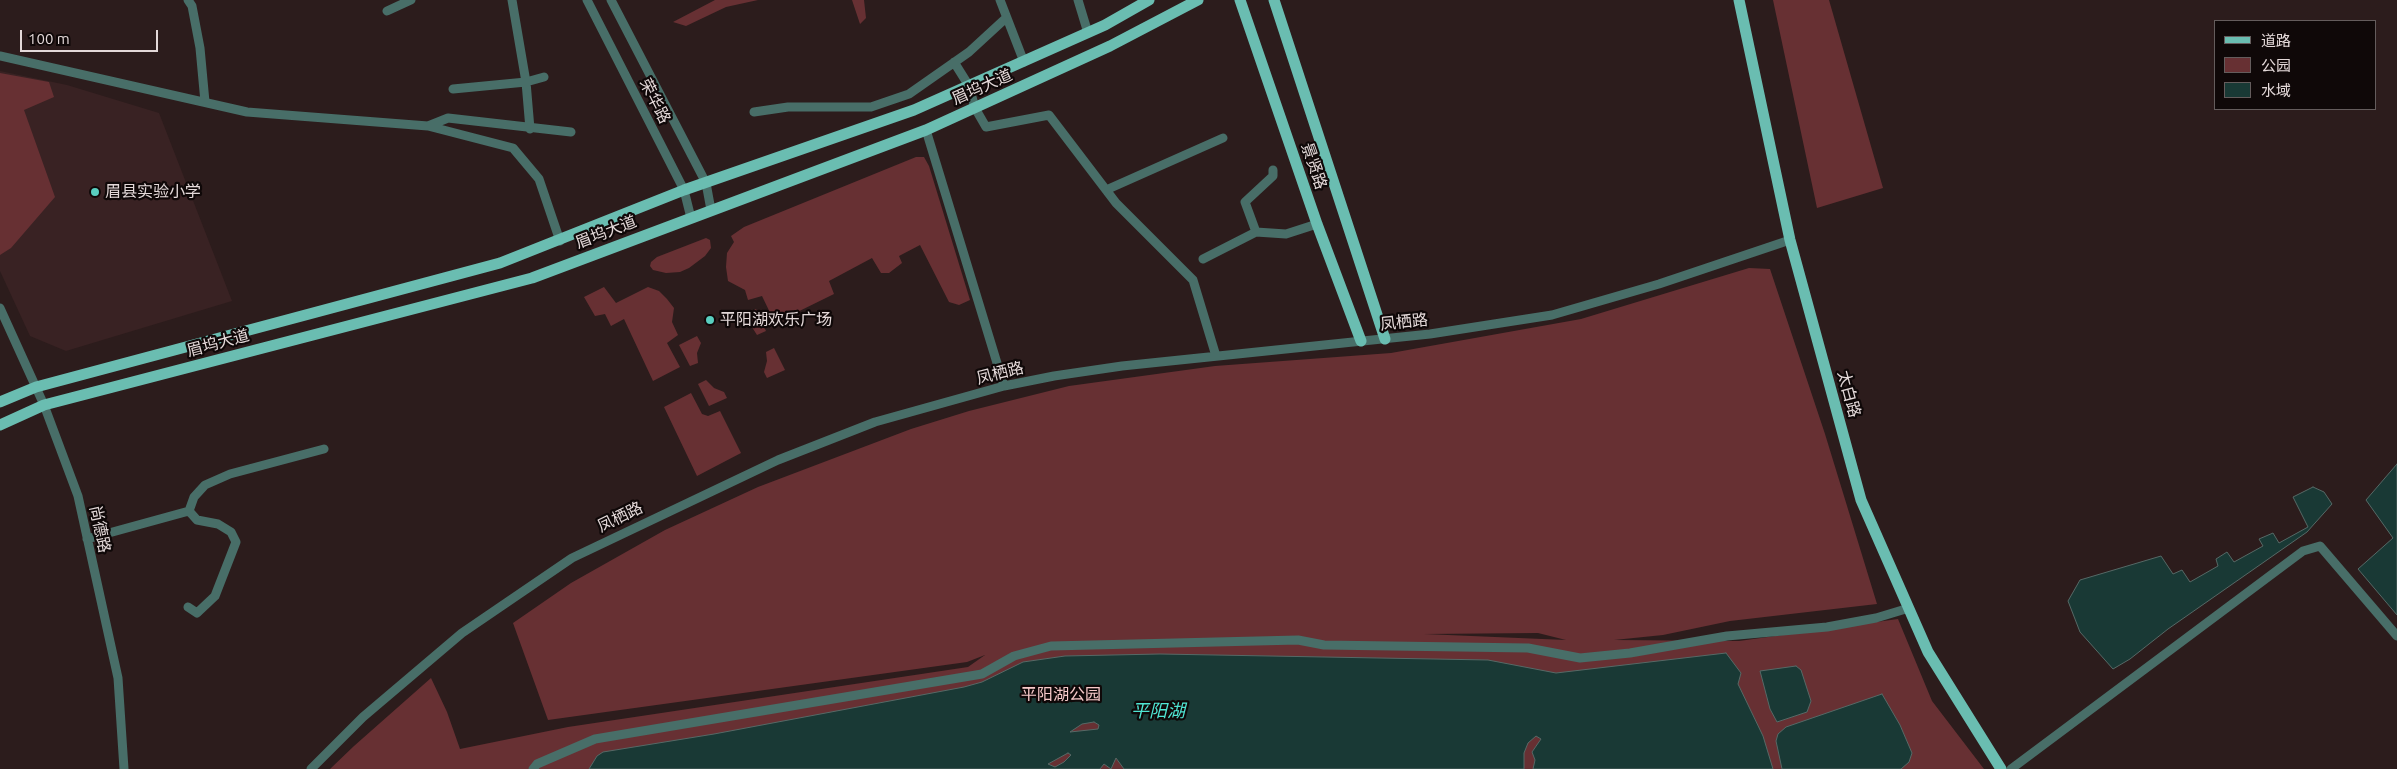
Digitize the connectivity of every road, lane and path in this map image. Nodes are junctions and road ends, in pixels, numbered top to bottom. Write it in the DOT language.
graph roads {
  1 [pos="188,0"];
  2 [pos="411,0"];
  3 [pos="512,0"];
  4 [pos="587,0"];
  5 [pos="611,0"];
  6 [pos="1000,0"];
  7 [pos="1078,0"];
  8 [pos="1149,0"];
  9 [pos="1198,0"];
  10 [pos="1240,0"];
  11 [pos="1274,0"];
  12 [pos="1740,0"];
  13 [pos="387,11"];
  14 [pos="1006,18"];
  15 [pos="1088,33"];
  16 [pos="0,56"];
  17 [pos="954,62"];
  18 [pos="1024,62"];
  19 [pos="544,77"];
  20 [pos="526,82"];
  21 [pos="969,86"];
  22 [pos="453,89"];
  23 [pos="205,102"];
  24 [pos="975,108"];
  25 [pos="754,112"];
  26 [pos="428,126"];
  27 [pos="530,129"];
  28 [pos="926,130"];
  29 [pos="571,132"];
  30 [pos="1223,138"];
  31 [pos="1273,170"];
  32 [pos="706,183"];
  33 [pos="684,190"];
  34 [pos="1106,190"];
  35 [pos="711,210"];
  36 [pos="691,218"];
  37 [pos="1317,224"];
  38 [pos="1256,232"];
  39 [pos="1790,240"];
  40 [pos="560,241"];
  41 [pos="1204,259"];
  42 [pos="0,308"];
  43 [pos="1385,339"];
  44 [pos="1361,341"];
  45 [pos="1216,356"];
  46 [pos="1004,386"];
  47 [pos="36,387"];
  48 [pos="0,402"];
  49 [pos="44,405"];
  50 [pos="0,425"];
  51 [pos="324,449"];
  52 [pos="189,511"];
  53 [pos="87,539"];
  54 [pos="188,607"];
  55 [pos="1908,608"];
  56 [pos="2397,636"];
  57 [pos="124,769"];
  58 [pos="311,769"];
  59 [pos="533,769"];
  60 [pos="2001,769"];
  61 [pos="2011,769"];
  1 -- 23 [label="street"];
  2 -- 13 [label="street"];
  3 -- 20 [label="street"];
  4 -- 33 [label="street, 荣华路"];
  5 -- 32 [label="street, 荣华路"];
  6 -- 14 [label="street"];
  7 -- 15 [label="street"];
  8 -- 15 [label="main road, 眉坞大道"];
  9 -- 24 [label="main road, 眉坞大道"];
  10 -- 37 [label="main road, 景贤路"];
  11 -- 43 [label="main road, 景贤路"];
  12 -- 39 [label="main road, 太白路"];
  14 -- 17 [label="street"];
  14 -- 18 [label="street"];
  15 -- 18 [label="main road, 眉坞大道"];
  16 -- 23 [label="street"];
  17 -- 21 [label="street"];
  17 -- 25 [label="street"];
  18 -- 21 [label="main road, 眉坞大道"];
  19 -- 20 [label="street"];
  20 -- 22 [label="street"];
  20 -- 27 [label="street"];
  21 -- 24 [label="street"];
  21 -- 32 [label="main road, 眉坞大道"];
  23 -- 26 [label="street"];
  24 -- 28 [label="main road, 眉坞大道"];
  24 -- 34 [label="street"];
  26 -- 27 [label="street"];
  26 -- 40 [label="street"];
  27 -- 29 [label="street"];
  28 -- 35 [label="main road, 眉坞大道"];
  28 -- 46 [label="street"];
  30 -- 34 [label="street"];
  31 -- 38 [label="street"];
  32 -- 33 [label="main road, 眉坞大道"];
  32 -- 35 [label="street, 荣华路"];
  33 -- 36 [label="street, 荣华路"];
  33 -- 40 [label="main road, 眉坞大道"];
  34 -- 45 [label="street"];
  35 -- 36 [label="main road, 眉坞大道"];
  36 -- 49 [label="main road, 眉坞大道"];
  37 -- 38 [label="street"];
  37 -- 44 [label="main road, 景贤路"];
  38 -- 41 [label="street"];
  39 -- 43 [label="street, 凤栖路"];
  39 -- 55 [label="main road, 太白路"];
  40 -- 47 [label="main road, 眉坞大道"];
  42 -- 47 [label="street, 尚德路"];
  43 -- 44 [label="street, 凤栖路"];
  44 -- 45 [label="street, 凤栖路"];
  45 -- 46 [label="street, 凤栖路"];
  46 -- 58 [label="street, 凤栖路"];
  47 -- 48 [label="main road, 眉坞大道"];
  47 -- 49 [label="street, 尚德路"];
  49 -- 50 [label="main road, 眉坞大道"];
  49 -- 53 [label="street, 尚德路"];
  51 -- 52 [label="street"];
  52 -- 53 [label="street"];
  52 -- 54 [label="street"];
  53 -- 57 [label="street, 尚德路"];
  55 -- 59 [label="street"];
  55 -- 60 [label="main road, 太白路"];
  56 -- 61 [label="street"];
}
